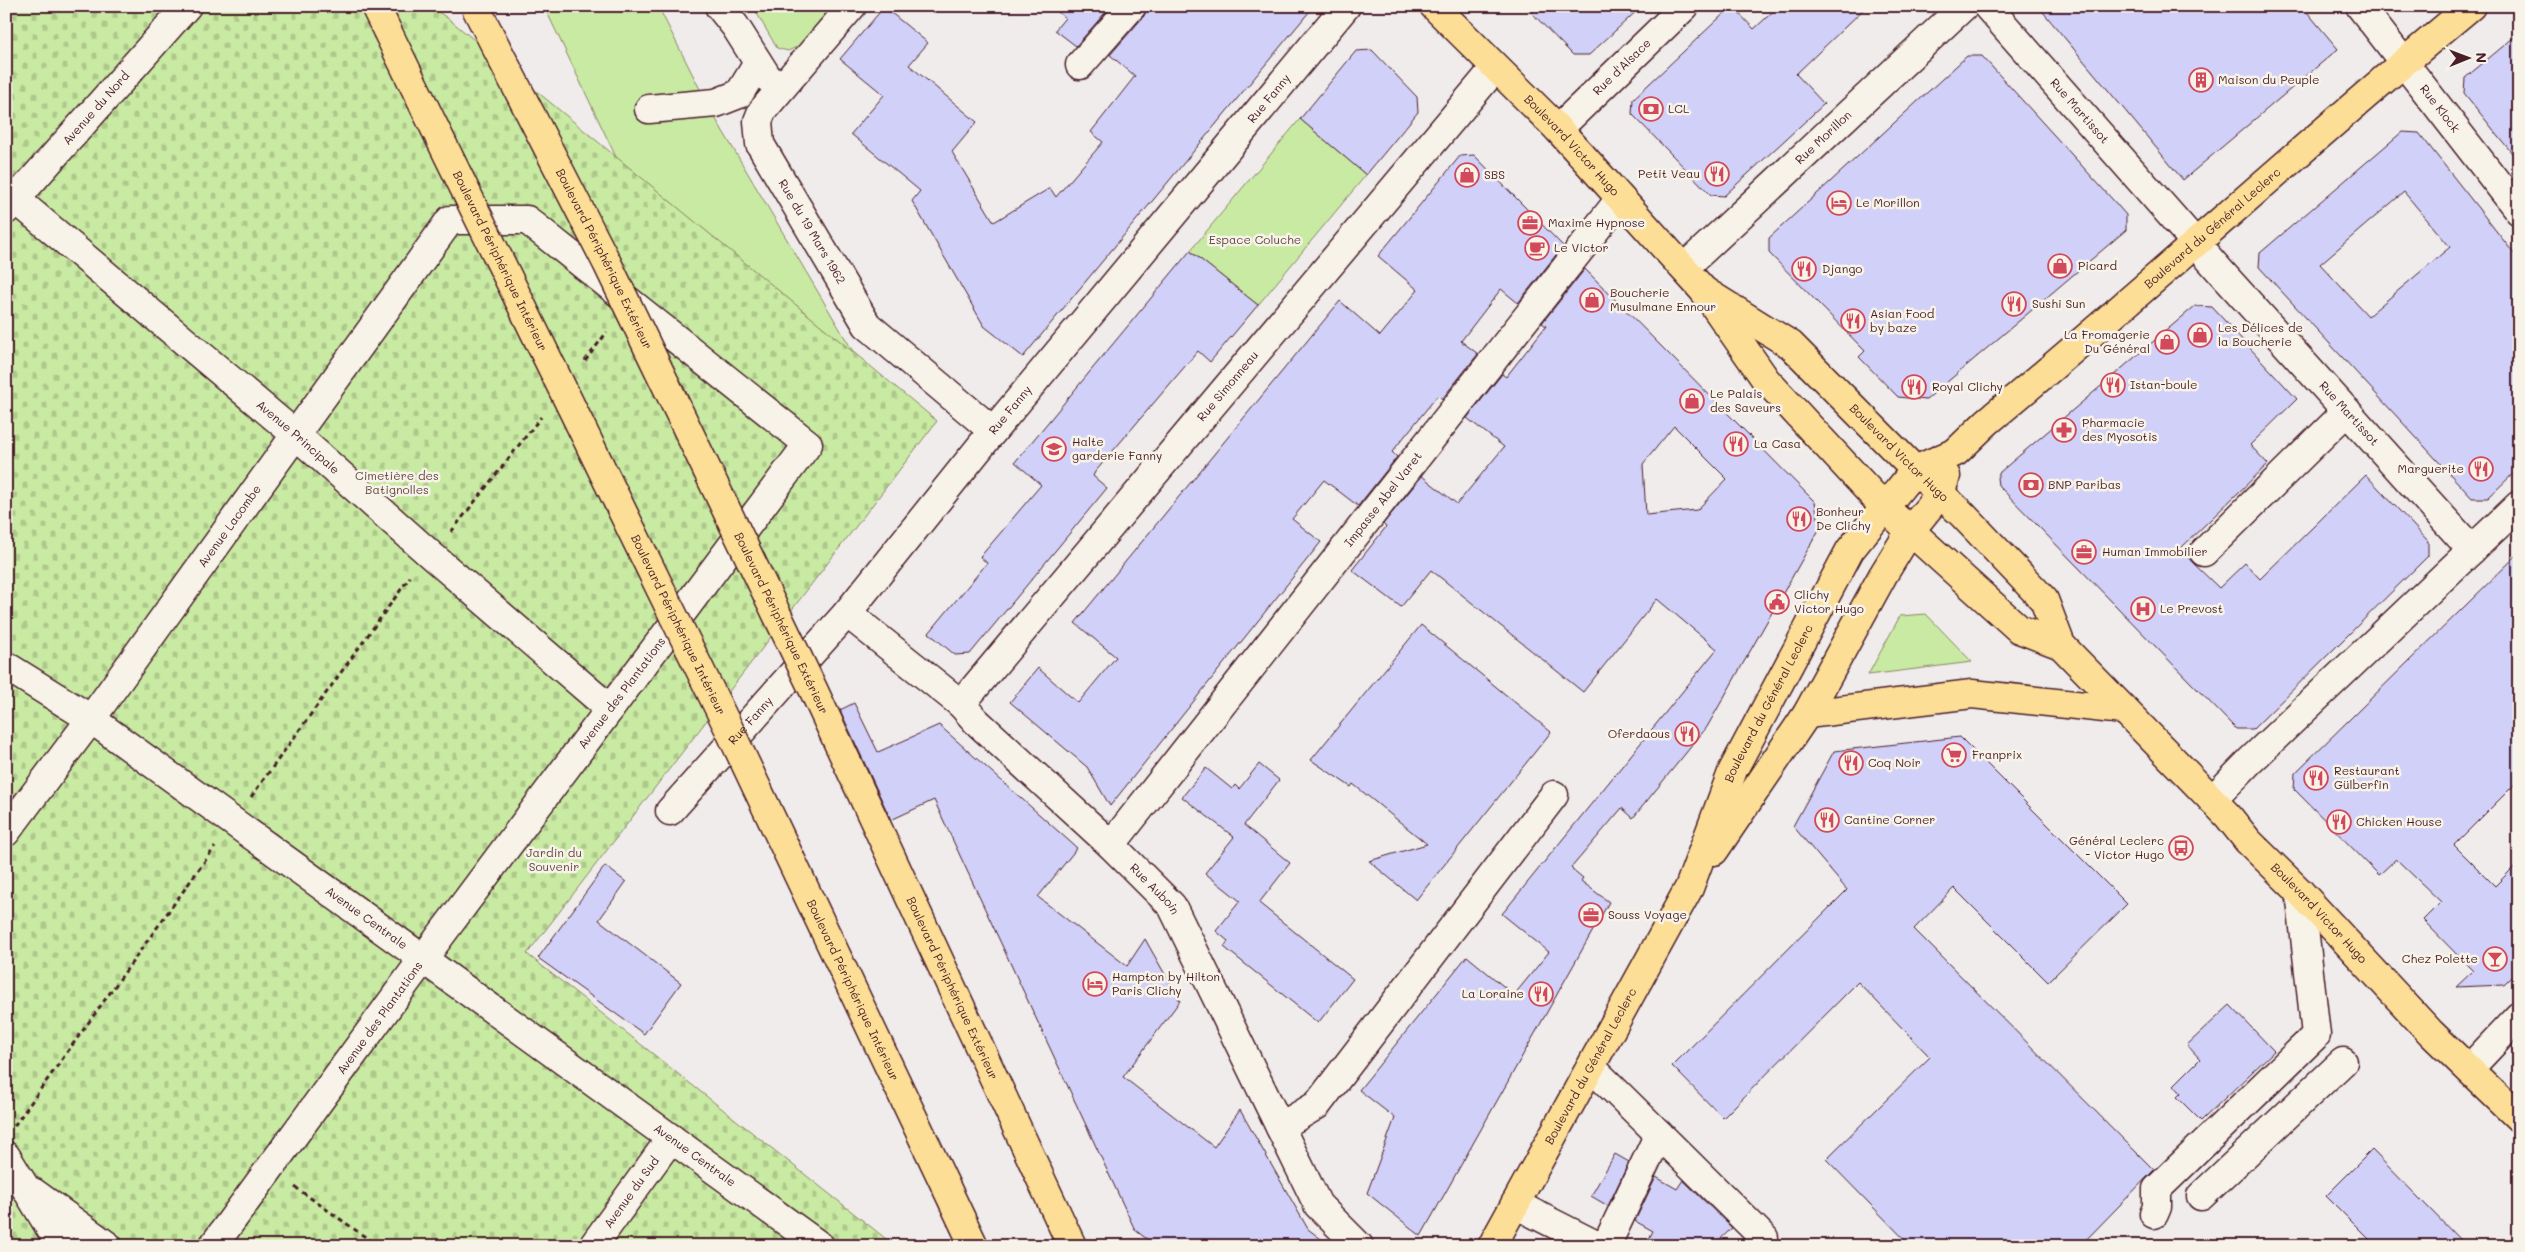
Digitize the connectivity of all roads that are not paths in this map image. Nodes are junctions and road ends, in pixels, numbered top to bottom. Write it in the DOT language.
graph roads {
  1 [pos="187,6"];
  2 [pos="375,6"];
  3 [pos="475,6"];
  4 [pos="719,6"];
  5 [pos="852,6"];
  6 [pos="1132,6"];
  7 [pos="1346,6"];
  8 [pos="1434,6"];
  9 [pos="1685,6"];
  10 [pos="1964,6"];
  11 [pos="1987,6"];
  12 [pos="2360,6"];
  13 [pos="2471,6"];
  14 [pos="758,63"];
  15 [pos="2403,63"];
  16 [pos="1080,65"];
  17 [pos="1495,68"];
  18 [pos="778,94"];
  19 [pos="649,109"];
  20 [pos="1558,129"];
  21 [pos="1620,199"];
  22 [pos="9,200"];
  23 [pos="2519,211"];
  24 [pos="450,220"];
  25 [pos="2197,244"];
  26 [pos="1684,268"];
  27 [pos="1704,291"];
  28 [pos="2347,411"];
  29 [pos="993,431"];
  30 [pos="296,435"];
  31 [pos="1956,452"];
  32 [pos="1915,470"];
  33 [pos="1940,494"];
  34 [pos="2519,505"];
  35 [pos="1885,508"];
  36 [pos="1910,530"];
  37 [pos="2472,550"];
  38 [pos="2204,552"];
  39 [pos="847,612"];
  40 [pos="2061,645"];
  41 [pos="6,666"];
  42 [pos="962,704"];
  43 [pos="610,709"];
  44 [pos="2123,710"];
  45 [pos="1807,714"];
  46 [pos="92,719"];
  47 [pos="1554,795"];
  48 [pos="2212,800"];
  49 [pos="670,811"];
  50 [pos="6,832"];
  51 [pos="1111,845"];
  52 [pos="1689,888"];
  53 [pos="2300,892"];
  54 [pos="423,959"];
  55 [pos="2519,1016"];
  56 [pos="2343,1062"];
  57 [pos="1591,1067"];
  58 [pos="2469,1069"];
  59 [pos="2518,1116"];
  60 [pos="1280,1127"];
  61 [pos="1659,1134"];
  62 [pos="671,1138"];
  63 [pos="6,1156"];
  64 [pos="24,1185"];
  65 [pos="2201,1196"];
  66 [pos="1515,1204"];
  67 [pos="2154,1214"];
  68 [pos="61,1246"];
  69 [pos="108,1246"];
  70 [pos="213,1246"];
  71 [pos="593,1246"];
  72 [pos="820,1246"];
  73 [pos="974,1246"];
  74 [pos="1072,1246"];
  75 [pos="1359,1246"];
  76 [pos="1492,1246"];
  77 [pos="1598,1246"];
  78 [pos="1606,1246"];
  79 [pos="1756,1246"];
  1 -- 22 [label="street, Avenue du Nord"];
  2 -- 73 [label="main road, Boulevard Périphérique Intérieur, bridge"];
  3 -- 74 [label="main road, Boulevard Périphérique Extérieur, bridge"];
  4 -- 14 [label="street"];
  5 -- 18 [label="street, Rue du 19 Mars 1962"];
  6 -- 16 [label="street"];
  7 -- 29 [label="street, Rue Fanny"];
  8 -- 17 [label="main road, Boulevard Victor Hugo"];
  9 -- 20 [label="street, Rue d'Alsace"];
  10 -- 26 [label="street, Rue Morillon"];
  11 -- 25 [label="street, Rue Martissot"];
  12 -- 15 [label="street, Rue Klock"];
  13 -- 15 [label="main road, Boulevard du Général Leclerc"];
  14 -- 18 [label="street"];
  14 -- 19 [label="street"];
  15 -- 23 [label="street, Rue Klock"];
  15 -- 25 [label="main road, Boulevard du Général Leclerc"];
  17 -- 20 [label="main road, Boulevard Victor Hugo"];
  17 -- 42 [label="street, Rue Simonneau"];
  18 -- 29 [label="street, Rue du 19 Mars 1962"];
  20 -- 21 [label="main road, Boulevard Victor Hugo"];
  21 -- 26 [label="main road, Boulevard Victor Hugo"];
  21 -- 51 [label="street, Impasse Abel Varet"];
  22 -- 30 [label="street, Avenue Principale"];
  24 -- 30 [label="street, Avenue Lacombe"];
  24 -- 43 [label="street, Avenue des Plantations"];
  25 -- 28 [label="street, Rue Martissot"];
  25 -- 31 [label="main road, Boulevard du Général Leclerc"];
  26 -- 27 [label="main road, Boulevard Victor Hugo"];
  27 -- 32 [label="main road, Boulevard Victor Hugo"];
  27 -- 35 [label="main road, Boulevard Victor Hugo"];
  28 -- 37 [label="street, Rue Martissot"];
  28 -- 38 [label="street"];
  29 -- 39 [label="street, Rue Fanny"];
  30 -- 43 [label="street, Avenue Principale"];
  30 -- 46 [label="street, Avenue Lacombe"];
  31 -- 32 [label="main road, Boulevard du Général Leclerc"];
  31 -- 33 [label="main road, Boulevard du Général Leclerc"];
  32 -- 33 [label="main road, Boulevard Victor Hugo"];
  32 -- 35 [label="main road, Boulevard du Général Leclerc"];
  33 -- 36 [label="main road, Boulevard du Général Leclerc"];
  33 -- 40 [label="main road, Boulevard Victor Hugo"];
  34 -- 37 [label="street"];
  35 -- 36 [label="main road, Boulevard Victor Hugo"];
  35 -- 52 [label="main road, Boulevard du Général Leclerc"];
  36 -- 40 [label="main road, Boulevard Victor Hugo"];
  36 -- 45 [label="main road, Boulevard du Général Leclerc"];
  37 -- 48 [label="street"];
  39 -- 42 [label="street, Rue Auboin"];
  39 -- 49 [label="street, Rue Fanny"];
  40 -- 44 [label="main road, Boulevard Victor Hugo"];
  41 -- 46 [label="street, Avenue Centrale"];
  42 -- 51 [label="street, Rue Auboin"];
  43 -- 54 [label="street, Avenue des Plantations"];
  44 -- 45 [label="main road"];
  44 -- 48 [label="main road, Boulevard Victor Hugo"];
  45 -- 52 [label="main road, Boulevard du Général Leclerc"];
  46 -- 50 [label="street, Avenue Lacombe"];
  46 -- 54 [label="street, Avenue Centrale"];
  47 -- 60 [label="street"];
  48 -- 53 [label="main road, Boulevard Victor Hugo"];
  51 -- 60 [label="street, Rue Auboin"];
  52 -- 57 [label="main road, Boulevard du Général Leclerc"];
  53 -- 58 [label="main road, Boulevard Victor Hugo"];
  53 -- 67 [label="street"];
  54 -- 62 [label="street, Avenue Centrale"];
  54 -- 70 [label="street, Avenue des Plantations"];
  55 -- 58 [label="street"];
  56 -- 65 [label="street"];
  57 -- 61 [label="street"];
  57 -- 66 [label="main road, Boulevard du Général Leclerc"];
  58 -- 59 [label="main road, Boulevard Victor Hugo"];
  60 -- 75 [label="street, Rue Auboin"];
  61 -- 78 [label="street"];
  61 -- 79 [label="street"];
  62 -- 71 [label="street, Avenue du Sud"];
  62 -- 72 [label="street, Avenue Centrale"];
  63 -- 64 [label="street"];
  64 -- 68 [label="street"];
  64 -- 69 [label="street"];
  66 -- 76 [label="main road, Boulevard du Général Leclerc"];
  66 -- 77 [label="street"];
}
